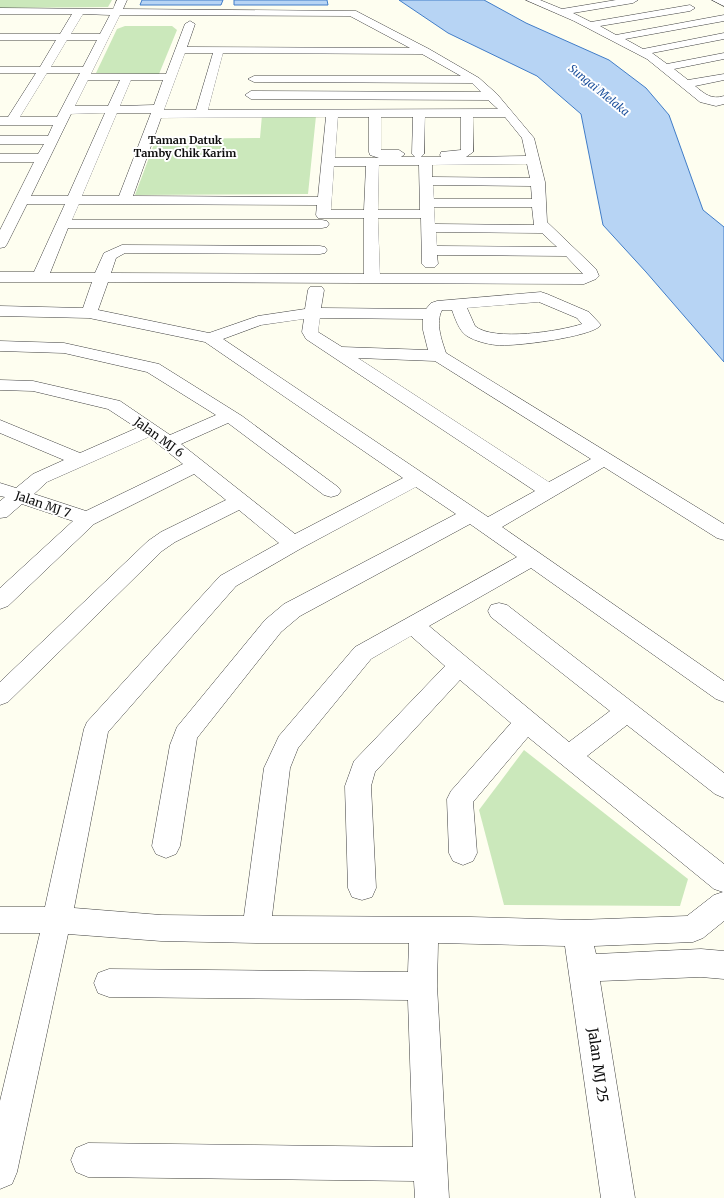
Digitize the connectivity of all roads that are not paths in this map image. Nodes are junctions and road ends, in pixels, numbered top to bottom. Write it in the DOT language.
graph roads {
  1 [pos="122,0"];
  2 [pos="535,0"];
  3 [pos="633,0"];
  4 [pos="672,0"];
  5 [pos="717,0"];
  6 [pos="724,3"];
  7 [pos="690,8"];
  8 [pos="42,12"];
  9 [pos="79,12"];
  10 [pos="116,12"];
  11 [pos="249,12"];
  12 [pos="563,12"];
  13 [pos="2,14"];
  14 [pos="721,20"];
  15 [pos="110,24"];
  16 [pos="124,24"];
  17 [pos="175,24"];
  18 [pos="246,25"];
  19 [pos="352,25"];
  20 [pos="591,25"];
  21 [pos="375,31"];
  22 [pos="724,36"];
  23 [pos="0,37"];
  24 [pos="26,37"];
  25 [pos="64,37"];
  26 [pos="103,37"];
  27 [pos="615,38"];
  28 [pos="180,50"];
  29 [pos="219,50"];
  30 [pos="258,50"];
  31 [pos="425,50"];
  32 [pos="642,52"];
  33 [pos="724,56"];
  34 [pos="429,66"];
  35 [pos="453,66"];
  36 [pos="664,68"];
  37 [pos="43,70"];
  38 [pos="1,72"];
  39 [pos="85,74"];
  40 [pos="127,77"];
  41 [pos="170,77"];
  42 [pos="724,77"];
  43 [pos="254,79"];
  44 [pos="475,80"];
  45 [pos="686,84"];
  46 [pos="251,95"];
  47 [pos="493,96"];
  48 [pos="720,101"];
  49 [pos="113,109"];
  50 [pos="157,112"];
  51 [pos="332,113"];
  52 [pos="375,113"];
  53 [pos="419,113"];
  54 [pos="467,113"];
  55 [pos="508,113"];
  56 [pos="201,114"];
  57 [pos="248,114"];
  58 [pos="724,114"];
  59 [pos="64,115"];
  60 [pos="6,121"];
  61 [pos="0,140"];
  62 [pos="52,140"];
  63 [pos="422,157"];
  64 [pos="0,158"];
  65 [pos="43,158"];
  66 [pos="533,160"];
  67 [pos="328,162"];
  68 [pos="373,162"];
  69 [pos="426,182"];
  70 [pos="538,182"];
  71 [pos="22,200"];
  72 [pos="72,200"];
  73 [pos="124,201"];
  74 [pos="184,201"];
  75 [pos="538,203"];
  76 [pos="323,213"];
  77 [pos="371,214"];
  78 [pos="428,215"];
  79 [pos="5,223"];
  80 [pos="62,224"];
  81 [pos="180,224"];
  82 [pos="544,229"];
  83 [pos="0,244"];
  84 [pos="174,249"];
  85 [pos="320,250"];
  86 [pos="429,250"];
  87 [pos="569,252"];
  88 [pos="0,277"];
  89 [pos="40,277"];
  90 [pos="101,277"];
  91 [pos="372,279"];
  92 [pos="432,279"];
  93 [pos="317,284"];
  94 [pos="458,305"];
  95 [pos="0,311"];
  96 [pos="89,313"];
  97 [pos="313,313"];
  98 [pos="430,314"];
  99 [pos="210,338"];
  100 [pos="0,346"];
  101 [pos="337,352"];
  102 [pos="439,356"];
  103 [pos="0,385"];
  104 [pos="229,416"];
  105 [pos="0,426"];
  106 [pos="151,429"];
  107 [pos="168,443"];
  108 [pos="80,460"];
  109 [pos="603,460"];
  110 [pos="196,465"];
  111 [pos="418,478"];
  112 [pos="0,489"];
  113 [pos="331,491"];
  114 [pos="549,491"];
  115 [pos="19,496"];
  116 [pos="241,501"];
  117 [pos="0,512"];
  118 [pos="86,519"];
  119 [pos="480,521"];
  120 [pos="724,534"];
  121 [pos="293,544"];
  122 [pos="532,558"];
  123 [pos="0,601"];
  124 [pos="499,611"];
  125 [pos="412,624"];
  126 [pos="460,666"];
  127 [pos="724,693"];
  128 [pos="0,696"];
  129 [pos="627,712"];
  130 [pos="527,722"];
  131 [pos="569,756"];
  132 [pos="724,787"];
  133 [pos="166,846"];
  134 [pos="463,853"];
  135 [pos="724,880"];
  136 [pos="362,888"];
  137 [pos="724,904"];
  138 [pos="0,920"];
  139 [pos="57,920"];
  140 [pos="256,930"];
  141 [pos="424,930"];
  142 [pos="578,933"];
  143 [pos="724,965"];
  144 [pos="584,968"];
  145 [pos="109,983"];
  146 [pos="422,986"];
  147 [pos="4,1133"];
  148 [pos="88,1160"];
  149 [pos="430,1164"];
  150 [pos="0,1172"];
  151 [pos="432,1198"];
  152 [pos="618,1198"];
  1 -- 10 [label="street"];
  2 -- 12 [label="street"];
  3 -- 12 [label="street"];
  4 -- 7 [label="street"];
  5 -- 6 [label="street"];
  7 -- 14 [label="street"];
  7 -- 20 [label="street"];
  8 -- 9 [label="street"];
  8 -- 13 [label="street"];
  8 -- 24 [label="street"];
  9 -- 10 [label="street"];
  9 -- 25 [label="street"];
  10 -- 11 [label="street"];
  10 -- 15 [label="street"];
  11 -- 18 [label="street"];
  11 -- 21 [label="street"];
  12 -- 20 [label="street"];
  14 -- 27 [label="street"];
  15 -- 16 [label="street"];
  15 -- 26 [label="street"];
  17 -- 28 [label="street"];
  19 -- 21 [label="street"];
  20 -- 27 [label="street"];
  21 -- 31 [label="street"];
  22 -- 32 [label="street"];
  23 -- 24 [label="street"];
  24 -- 25 [label="street"];
  24 -- 38 [label="street"];
  25 -- 26 [label="street"];
  25 -- 37 [label="street"];
  26 -- 39 [label="street"];
  27 -- 32 [label="street"];
  28 -- 29 [label="street"];
  28 -- 41 [label="street"];
  29 -- 30 [label="street"];
  29 -- 56 [label="street"];
  30 -- 31 [label="street"];
  30 -- 43 [label="street"];
  31 -- 35 [label="street"];
  32 -- 36 [label="street"];
  33 -- 36 [label="street"];
  34 -- 35 [label="street"];
  35 -- 44 [label="street"];
  36 -- 45 [label="street"];
  37 -- 38 [label="street"];
  37 -- 39 [label="street"];
  37 -- 60 [label="street"];
  39 -- 40 [label="street"];
  39 -- 59 [label="street"];
  40 -- 41 [label="street"];
  40 -- 49 [label="street"];
  41 -- 50 [label="street"];
  42 -- 45 [label="street"];
  43 -- 44 [label="street"];
  43 -- 46 [label="street"];
  44 -- 47 [label="street"];
  45 -- 48 [label="street"];
  46 -- 47 [label="street"];
  46 -- 57 [label="street"];
  47 -- 55 [label="street"];
  48 -- 58 [label="street"];
  49 -- 50 [label="street"];
  49 -- 59 [label="street"];
  49 -- 72 [label="street"];
  50 -- 56 [label="street"];
  50 -- 73 [label="street"];
  51 -- 52 [label="street"];
  51 -- 57 [label="street"];
  51 -- 67 [label="street"];
  52 -- 53 [label="street"];
  52 -- 63 [label="street"];
  53 -- 54 [label="street"];
  53 -- 63 [label="street"];
  54 -- 55 [label="street"];
  54 -- 63 [label="street"];
  55 -- 66 [label="street"];
  56 -- 57 [label="street"];
  59 -- 60 [label="street"];
  59 -- 62 [label="street"];
  61 -- 62 [label="street"];
  62 -- 65 [label="street"];
  63 -- 66 [label="street"];
  63 -- 68 [label="street"];
  63 -- 69 [label="street"];
  64 -- 65 [label="street"];
  65 -- 71 [label="street"];
  66 -- 70 [label="street"];
  67 -- 68 [label="street"];
  67 -- 76 [label="street"];
  68 -- 77 [label="street"];
  69 -- 70 [label="street"];
  69 -- 78 [label="street"];
  70 -- 75 [label="street"];
  71 -- 72 [label="street"];
  71 -- 79 [label="street"];
  72 -- 73 [label="street"];
  72 -- 80 [label="street"];
  73 -- 74 [label="street"];
  74 -- 76 [label="street"];
  74 -- 81 [label="street"];
  75 -- 78 [label="street"];
  75 -- 82 [label="street"];
  76 -- 77 [label="street"];
  76 -- 81 [label="street"];
  76 -- 85 [label="street"];
  77 -- 78 [label="street"];
  77 -- 91 [label="street"];
  78 -- 82 [label="street"];
  78 -- 86 [label="street"];
  79 -- 83 [label="street"];
  80 -- 81 [label="street"];
  80 -- 89 [label="street"];
  81 -- 84 [label="street"];
  82 -- 87 [label="street"];
  84 -- 85 [label="street"];
  84 -- 90 [label="street"];
  85 -- 93 [label="street"];
  86 -- 87 [label="street"];
  86 -- 92 [label="street"];
  87 -- 92 [label="street"];
  88 -- 89 [label="street"];
  89 -- 90 [label="street"];
  90 -- 93 [label="street"];
  90 -- 96 [label="street"];
  91 -- 92 [label="street"];
  91 -- 93 [label="street"];
  93 -- 97 [label="street"];
  94 -- 94 [label="street"];
  94 -- 98 [label="street"];
  95 -- 96 [label="street"];
  96 -- 99 [label="street"];
  97 -- 98 [label="street"];
  97 -- 99 [label="street"];
  97 -- 101 [label="street"];
  98 -- 102 [label="street"];
  99 -- 111 [label="street"];
  100 -- 104 [label="street"];
  101 -- 102 [label="street"];
  101 -- 114 [label="street"];
  102 -- 109 [label="street"];
  103 -- 106 [label="street, Jalan MJ 6"];
  104 -- 107 [label="street"];
  104 -- 113 [label="street"];
  105 -- 108 [label="street"];
  106 -- 107 [label="street, Jalan MJ 6"];
  106 -- 108 [label="street"];
  107 -- 110 [label="street, Jalan MJ 6"];
  108 -- 115 [label="street"];
  109 -- 114 [label="street"];
  109 -- 120 [label="street"];
  110 -- 116 [label="street, Jalan MJ 6"];
  110 -- 118 [label="street"];
  111 -- 119 [label="street"];
  111 -- 121 [label="street"];
  112 -- 115 [label="street, Jalan MJ 7"];
  114 -- 119 [label="street"];
  115 -- 117 [label="street"];
  115 -- 118 [label="street, Jalan MJ 7"];
  116 -- 121 [label="street, Jalan MJ 6"];
  116 -- 128 [label="street"];
  118 -- 123 [label="street"];
  119 -- 122 [label="street"];
  119 -- 133 [label="street"];
  121 -- 139 [label="street"];
  122 -- 125 [label="street"];
  122 -- 127 [label="street"];
  124 -- 129 [label="street"];
  125 -- 126 [label="street"];
  125 -- 140 [label="street"];
  126 -- 130 [label="street"];
  126 -- 136 [label="street"];
  129 -- 131 [label="street"];
  129 -- 132 [label="street"];
  130 -- 131 [label="street"];
  130 -- 134 [label="street"];
  131 -- 135 [label="street"];
  137 -- 142 [label="street"];
  138 -- 139 [label="street"];
  139 -- 140 [label="street"];
  139 -- 147 [label="street"];
  140 -- 141 [label="street"];
  141 -- 142 [label="street"];
  141 -- 146 [label="street"];
  142 -- 144 [label="street, Jalan MJ 25"];
  143 -- 144 [label="street"];
  144 -- 152 [label="street, Jalan MJ 25"];
  145 -- 146 [label="street"];
  146 -- 149 [label="street"];
  147 -- 150 [label="street"];
  148 -- 149 [label="street"];
  149 -- 151 [label="street"];
}
